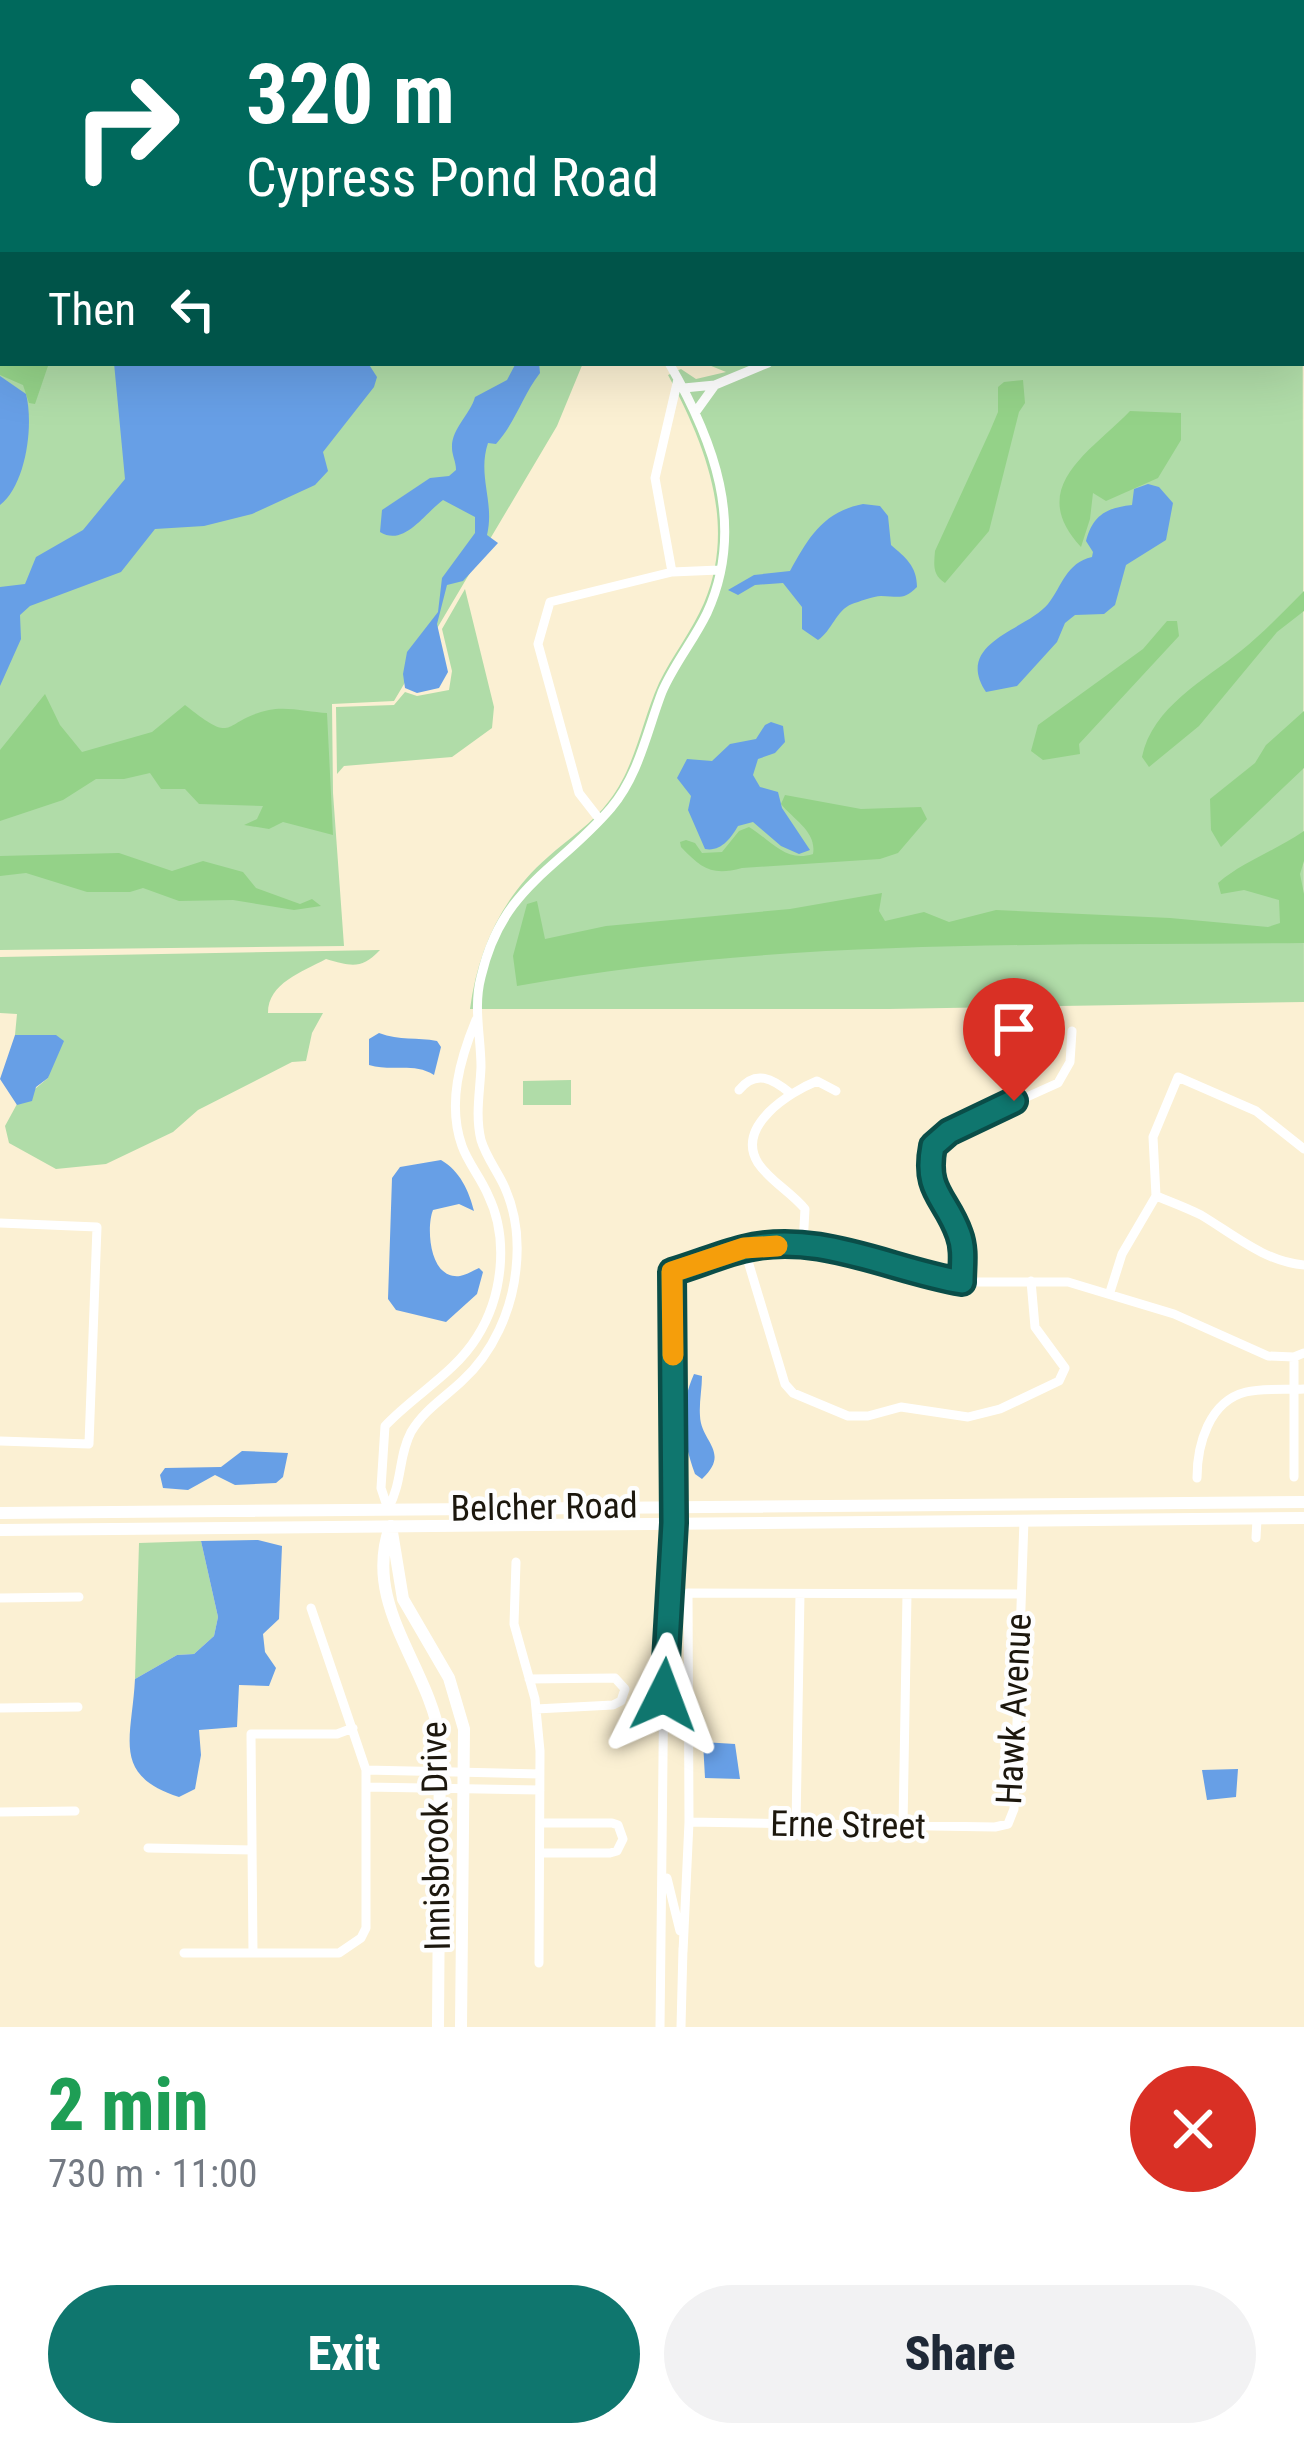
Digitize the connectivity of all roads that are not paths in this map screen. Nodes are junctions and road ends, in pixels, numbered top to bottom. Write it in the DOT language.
graph roads {
  1 [pos="671,366"];
  2 [pos="761,366"];
  3 [pos="681,384"];
  4 [pos="715,386"];
  5 [pos="697,410"];
  6 [pos="719,570"];
  7 [pos="672,572"];
  8 [pos="600,820"];
  9 [pos="476,1018"];
  10 [pos="1072,1031"];
  11 [pos="459,1069"];
  12 [pos="481,1071"];
  13 [pos="739,1090"];
  14 [pos="836,1091"];
  15 [pos="790,1094"];
  16 [pos="457,1104"];
  17 [pos="478,1105"];
  18 [pos="1304,1149"];
  19 [pos="1156,1196"];
  20 [pos="0,1223"];
  21 [pos="803,1245"];
  22 [pos="744,1248"];
  23 [pos="1304,1265"];
  24 [pos="1031,1281"];
  25 [pos="962,1282"];
  26 [pos="1110,1292"];
  27 [pos="1299,1355"];
  28 [pos="1299,1389"];
  29 [pos="0,1441"];
  30 [pos="1196,1478"];
  31 [pos="1294,1478"];
  32 [pos="1304,1502"];
  33 [pos="674,1506"];
  34 [pos="459,1508"];
  35 [pos="388,1509"];
  36 [pos="0,1513"];
  37 [pos="1257,1519"];
  38 [pos="1304,1519"];
  39 [pos="1024,1520"];
  40 [pos="674,1523"];
  41 [pos="320,1526"];
  42 [pos="391,1526"];
  43 [pos="0,1530"];
  44 [pos="1256,1538"];
  45 [pos="516,1562"];
  46 [pos="800,1594"];
  47 [pos="907,1594"];
  48 [pos="1019,1594"];
  49 [pos="0,1598"];
  50 [pos="79,1598"];
  51 [pos="311,1608"];
  52 [pos="529,1679"];
  53 [pos="77,1707"];
  54 [pos="0,1708"];
  55 [pos="536,1709"];
  56 [pos="353,1728"];
  57 [pos="366,1770"];
  58 [pos="442,1772"];
  59 [pos="465,1772"];
  60 [pos="510,1773"];
  61 [pos="540,1774"];
  62 [pos="366,1787"];
  63 [pos="442,1789"];
  64 [pos="465,1789"];
  65 [pos="510,1790"];
  66 [pos="540,1790"];
  67 [pos="75,1811"];
  68 [pos="0,1812"];
  69 [pos="689,1822"];
  70 [pos="540,1823"];
  71 [pos="1008,1824"];
  72 [pos="796,1825"];
  73 [pos="903,1826"];
  74 [pos="148,1848"];
  75 [pos="252,1850"];
  76 [pos="540,1853"];
  77 [pos="664,1867"];
  78 [pos="685,1879"];
  79 [pos="674,1904"];
  80 [pos="662,1948"];
  81 [pos="683,1952"];
  82 [pos="184,1953"];
  83 [pos="253,1953"];
  84 [pos="539,1963"];
  85 [pos="661,1991"];
  86 [pos="682,1992"];
  87 [pos="438,2027"];
  88 [pos="461,2027"];
  89 [pos="660,2027"];
  90 [pos="681,2027"];
  1 -- 3 [label="street"];
  2 -- 4 [label="street"];
  3 -- 4 [label="street"];
  3 -- 5 [label="street"];
  3 -- 7 [label="street"];
  4 -- 5 [label="street"];
  5 -- 6 [label="street"];
  6 -- 7 [label="street"];
  6 -- 8 [label="street"];
  7 -- 8 [label="street"];
  8 -- 9 [label="street"];
  9 -- 11 [label="street"];
  9 -- 12 [label="street"];
  10 -- 25 [label="street"];
  11 -- 12 [label="street"];
  11 -- 16 [label="street"];
  12 -- 17 [label="street"];
  13 -- 15 [label="street"];
  14 -- 15 [label="street"];
  15 -- 21 [label="street"];
  16 -- 17 [label="street"];
  16 -- 35 [label="street"];
  17 -- 35 [label="street"];
  18 -- 19 [label="street"];
  19 -- 23 [label="street"];
  19 -- 26 [label="street"];
  20 -- 29 [label="street"];
  21 -- 22 [label="street"];
  21 -- 25 [label="street"];
  22 -- 24 [label="street"];
  22 -- 33 [label="street"];
  24 -- 25 [label="street"];
  24 -- 26 [label="street"];
  26 -- 27 [label="street"];
  27 -- 28 [label="street"];
  28 -- 30 [label="street"];
  28 -- 31 [label="street"];
  32 -- 33 [label="main road, Belcher Road"];
  33 -- 34 [label="main road, Belcher Road"];
  33 -- 40 [label="street"];
  34 -- 35 [label="main road, Belcher Road"];
  34 -- 42 [label="main road"];
  35 -- 36 [label="main road, Belcher Road"];
  35 -- 41 [label="main road"];
  37 -- 38 [label="main road, Belcher Road"];
  37 -- 39 [label="main road, Belcher Road"];
  37 -- 44 [label="street"];
  39 -- 40 [label="main road, Belcher Road"];
  39 -- 48 [label="street, Hawk Avenue"];
  40 -- 42 [label="main road, Belcher Road"];
  40 -- 77 [label="street"];
  41 -- 42 [label="main road, Belcher Road"];
  41 -- 43 [label="main road, Belcher Road"];
  42 -- 58 [label="main road, Innisbrook Drive"];
  42 -- 59 [label="main road, Innisbrook Drive"];
  45 -- 52 [label="street"];
  46 -- 47 [label="street"];
  46 -- 69 [label="street"];
  46 -- 72 [label="street"];
  47 -- 48 [label="street"];
  47 -- 73 [label="street"];
  48 -- 71 [label="street, Hawk Avenue"];
  49 -- 50 [label="street"];
  51 -- 56 [label="street"];
  52 -- 55 [label="street"];
  52 -- 55 [label="street"];
  53 -- 54 [label="street"];
  55 -- 61 [label="street"];
  56 -- 57 [label="street"];
  56 -- 75 [label="street"];
  57 -- 58 [label="street"];
  57 -- 62 [label="street"];
  58 -- 59 [label="street"];
  58 -- 63 [label="main road, Innisbrook Drive"];
  59 -- 60 [label="street"];
  59 -- 64 [label="main road, Innisbrook Drive"];
  60 -- 61 [label="street"];
  60 -- 65 [label="street"];
  61 -- 66 [label="street"];
  62 -- 63 [label="street"];
  62 -- 83 [label="street"];
  63 -- 64 [label="street"];
  63 -- 87 [label="main road, Innisbrook Drive"];
  64 -- 65 [label="street"];
  64 -- 88 [label="main road, Innisbrook Drive"];
  65 -- 66 [label="street"];
  66 -- 70 [label="street"];
  67 -- 68 [label="street"];
  69 -- 72 [label="street, Erne Street"];
  69 -- 78 [label="street"];
  70 -- 76 [label="street"];
  70 -- 76 [label="street"];
  71 -- 73 [label="street, Erne Street"];
  72 -- 73 [label="street, Erne Street"];
  74 -- 75 [label="street"];
  75 -- 83 [label="street"];
  76 -- 84 [label="street"];
  77 -- 79 [label="street"];
  77 -- 80 [label="street"];
  78 -- 79 [label="street"];
  78 -- 81 [label="street"];
  79 -- 80 [label="street"];
  79 -- 81 [label="street"];
  80 -- 85 [label="street"];
  81 -- 86 [label="street"];
  82 -- 83 [label="street"];
  85 -- 86 [label="street"];
  85 -- 89 [label="street"];
  86 -- 90 [label="street"];
}
